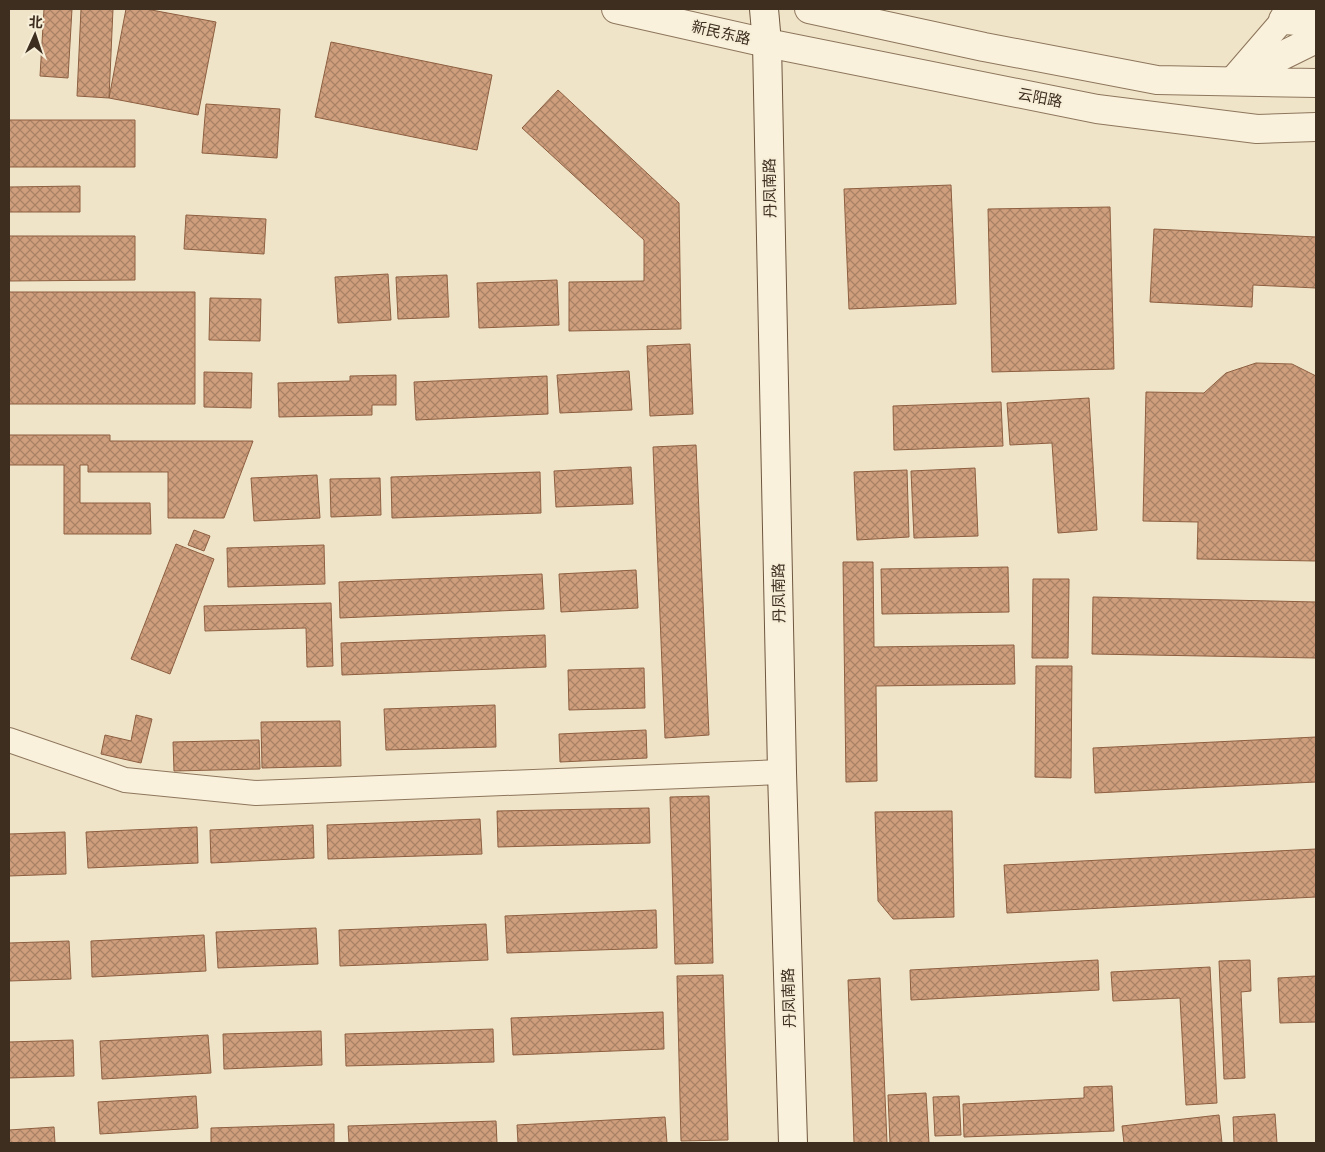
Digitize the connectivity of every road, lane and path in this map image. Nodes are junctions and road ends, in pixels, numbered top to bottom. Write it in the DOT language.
graph roads {
  1 [pos="616,9"];
  2 [pos="764,9"];
  3 [pos="809,9"];
  4 [pos="1284,15"];
  5 [pos="1316,22"];
  6 [pos="1316,39"];
  7 [pos="767,43"];
  8 [pos="1230,81"];
  9 [pos="1316,83"];
  10 [pos="1316,126"];
  11 [pos="9,740"];
  12 [pos="782,772"];
  13 [pos="793,1143"];
  1 -- 7 [label="street, 新民东路"];
  2 -- 7 [label="street, 丹凤南路"];
  3 -- 8 [label="street"];
  4 -- 5 [label="street"];
  4 -- 8 [label="street"];
  6 -- 8 [label="street"];
  7 -- 10 [label="street, 云阳路"];
  7 -- 12 [label="street, 丹凤南路"];
  8 -- 9 [label="street"];
  11 -- 12 [label="street"];
  12 -- 13 [label="street, 丹凤南路"];
}
